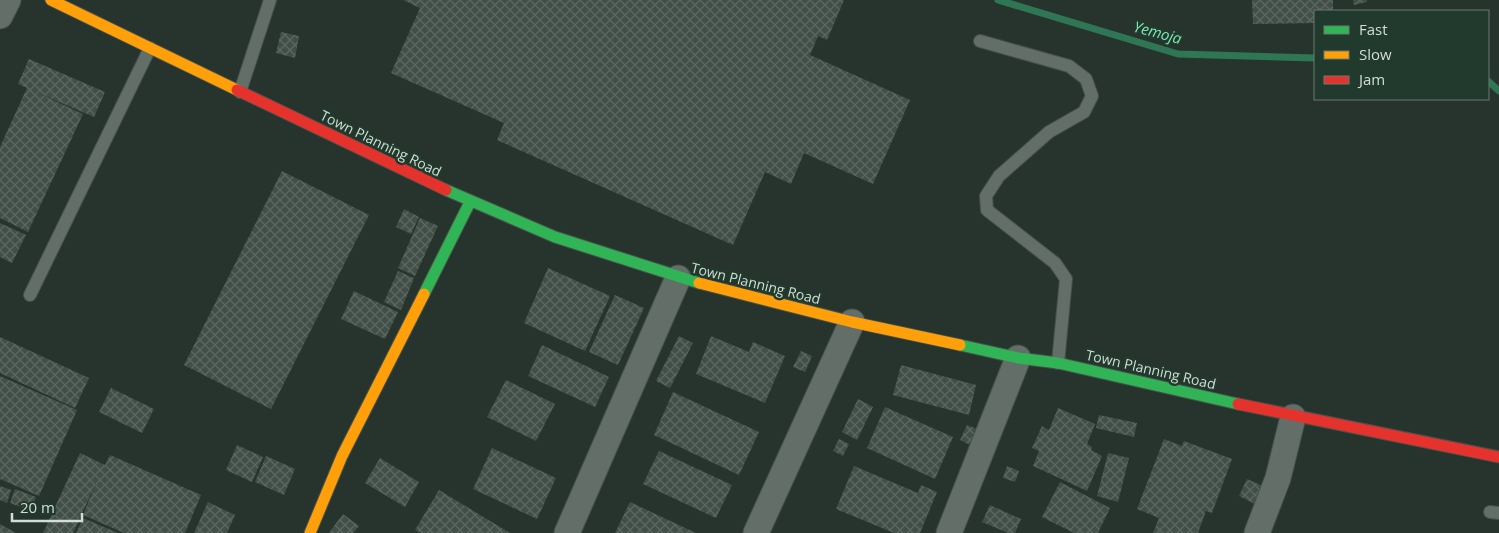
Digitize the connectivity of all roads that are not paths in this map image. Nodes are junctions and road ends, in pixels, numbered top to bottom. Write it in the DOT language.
graph roads {
  1 [pos="8,0"];
  2 [pos="51,0"];
  3 [pos="270,0"];
  4 [pos="0,16"];
  5 [pos="980,41"];
  6 [pos="150,48"];
  7 [pos="240,92"];
  8 [pos="470,202"];
  9 [pos="678,278"];
  10 [pos="30,295"];
  11 [pos="852,322"];
  12 [pos="1018,358"];
  13 [pos="1058,363"];
  14 [pos="1293,417"];
  15 [pos="1499,457"];
  16 [pos="310,533"];
  17 [pos="567,533"];
  18 [pos="756,533"];
  19 [pos="949,533"];
  20 [pos="1257,533"];
  1 -- 4 [label="street"];
  2 -- 6 [label="street, Town Planning Road"];
  3 -- 7 [label="lane"];
  5 -- 13 [label="lane"];
  6 -- 7 [label="street, Town Planning Road"];
  6 -- 10 [label="lane"];
  7 -- 8 [label="street, Town Planning Road"];
  8 -- 9 [label="street, Town Planning Road"];
  8 -- 16 [label="street"];
  9 -- 11 [label="street, Town Planning Road"];
  9 -- 17 [label="street"];
  11 -- 12 [label="street, Town Planning Road"];
  11 -- 18 [label="street"];
  12 -- 13 [label="street, Town Planning Road"];
  12 -- 19 [label="street"];
  13 -- 14 [label="street, Town Planning Road"];
  14 -- 15 [label="street, Town Planning Road"];
  14 -- 20 [label="street"];
}
